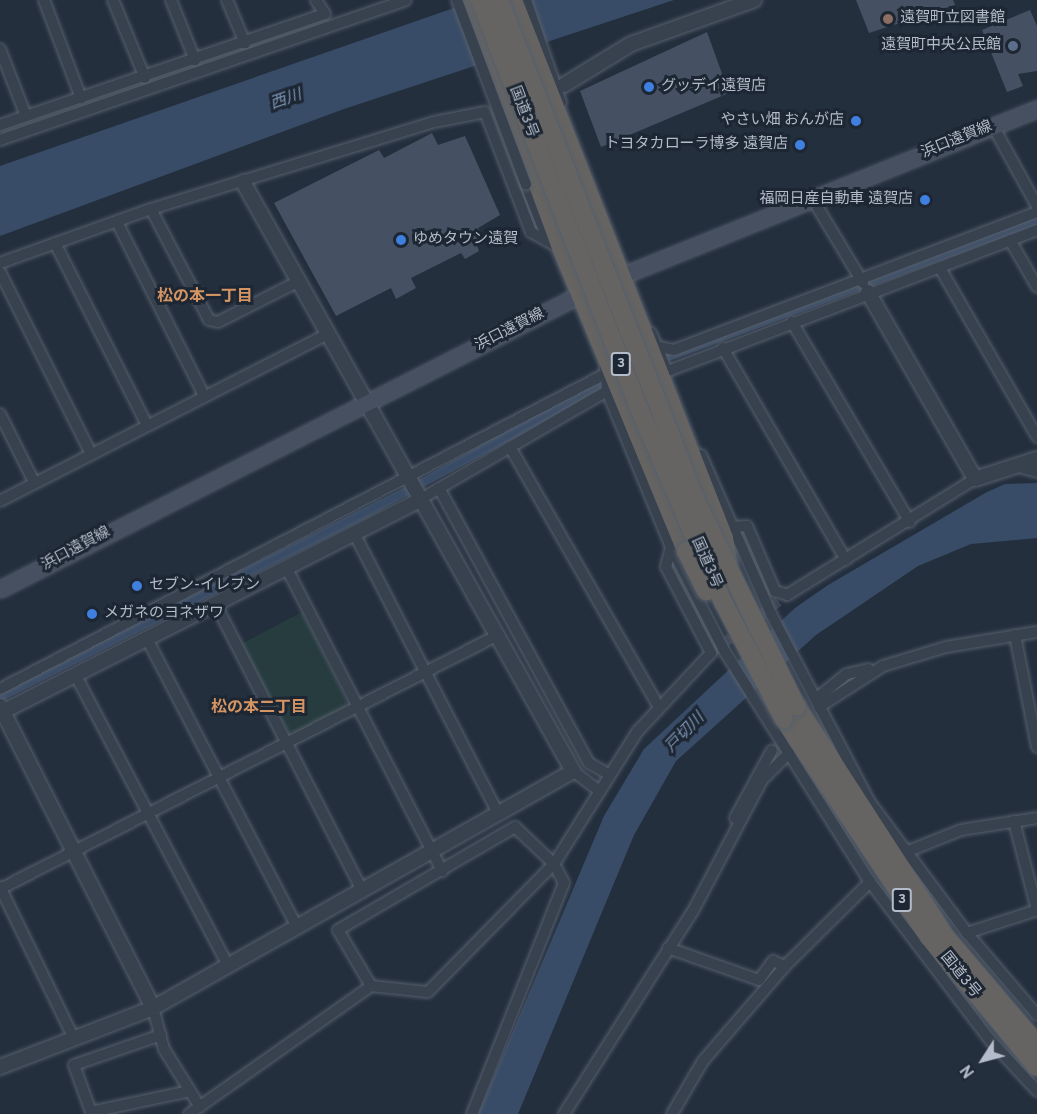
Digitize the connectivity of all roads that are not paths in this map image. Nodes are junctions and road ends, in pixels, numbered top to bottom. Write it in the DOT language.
graph roads {
  1 [pos="44,0"];
  2 [pos="113,0"];
  3 [pos="171,0"];
  4 [pos="227,0"];
  5 [pos="316,0"];
  6 [pos="406,0"];
  7 [pos="457,0"];
  8 [pos="470,0"];
  9 [pos="480,0"];
  10 [pos="499,0"];
  11 [pos="513,0"];
  12 [pos="526,0"];
  13 [pos="754,0"];
  14 [pos="244,43"];
  15 [pos="0,49"];
  16 [pos="195,60"];
  17 [pos="145,78"];
  18 [pos="554,81"];
  19 [pos="81,98"];
  20 [pos="1037,109"];
  21 [pos="26,116"];
  22 [pos="0,125"];
  23 [pos="993,126"];
  24 [pos="0,140"];
  25 [pos="243,182"];
  26 [pos="812,198"];
  27 [pos="1037,206"];
  28 [pos="151,210"];
  29 [pos="1037,212"];
  30 [pos="117,222"];
  31 [pos="1037,230"];
  32 [pos="547,238"];
  33 [pos="1010,240"];
  34 [pos="55,243"];
  35 [pos="562,250"];
  36 [pos="0,263"];
  37 [pos="939,268"];
  38 [pos="0,272"];
  39 [pos="622,276"];
  40 [pos="860,277"];
  41 [pos="299,281"];
  42 [pos="1037,287"];
  43 [pos="868,292"];
  44 [pos="580,294"];
  45 [pos="792,322"];
  46 [pos="640,331"];
  47 [pos="330,333"];
  48 [pos="659,347"];
  49 [pos="723,348"];
  50 [pos="604,350"];
  51 [pos="668,371"];
  52 [pos="605,374"];
  53 [pos="607,391"];
  54 [pos="204,396"];
  55 [pos="368,401"];
  56 [pos="0,414"];
  57 [pos="147,425"];
  58 [pos="1037,437"];
  59 [pos="510,447"];
  60 [pos="90,453"];
  61 [pos="1037,459"];
  62 [pos="1014,466"];
  63 [pos="1037,472"];
  64 [pos="975,479"];
  65 [pos="409,480"];
  66 [pos="34,482"];
  67 [pos="439,488"];
  68 [pos="419,500"];
  69 [pos="0,501"];
  70 [pos="910,522"];
  71 [pos="728,532"];
  72 [pos="354,533"];
  73 [pos="679,549"];
  74 [pos="846,560"];
  75 [pos="286,567"];
  76 [pos="729,572"];
  77 [pos="0,589"];
  78 [pos="215,603"];
  79 [pos="1037,632"];
  80 [pos="1015,634"];
  81 [pos="498,635"];
  82 [pos="146,637"];
  83 [pos="425,672"];
  84 [pos="75,674"];
  85 [pos="0,688"];
  86 [pos="818,703"];
  87 [pos="658,705"];
  88 [pos="356,708"];
  89 [pos="1,710"];
  90 [pos="781,712"];
  91 [pos="286,745"];
  92 [pos="1037,747"];
  93 [pos="772,750"];
  94 [pos="789,753"];
  95 [pos="573,771"];
  96 [pos="610,775"];
  97 [pos="219,779"];
  98 [pos="598,790"];
  99 [pos="147,815"];
  100 [pos="499,815"];
  101 [pos="1037,818"];
  102 [pos="1014,821"];
  103 [pos="732,832"];
  104 [pos="75,850"];
  105 [pos="906,852"];
  106 [pos="431,853"];
  107 [pos="554,864"];
  108 [pos="442,871"];
  109 [pos="870,882"];
  110 [pos="0,888"];
  111 [pos="362,890"];
  112 [pos="297,927"];
  113 [pos="966,933"];
  114 [pos="668,948"];
  115 [pos="228,966"];
  116 [pos="785,966"];
  117 [pos="371,986"];
  118 [pos="153,1008"];
  119 [pos="1037,1015"];
  120 [pos="161,1035"];
  121 [pos="74,1038"];
  122 [pos="1037,1044"];
  123 [pos="1,1064"];
  124 [pos="1037,1067"];
  125 [pos="190,1091"];
  126 [pos="1037,1091"];
  127 [pos="200,1107"];
  128 [pos="189,1114"];
  129 [pos="472,1114"];
  130 [pos="564,1114"];
  131 [pos="672,1114"];
  1 -- 19 [label="street"];
  2 -- 17 [label="street"];
  3 -- 16 [label="street"];
  4 -- 14 [label="street"];
  5 -- 14 [label="street"];
  6 -- 24 [label="street"];
  7 -- 32 [label="street, bridge"];
  8 -- 35 [label="highway"];
  9 -- 90 [label="highway, 国道3号 / 3, bridge"];
  10 -- 76 [label="highway, 国道3号 / 3, bridge"];
  11 -- 18 [label="highway"];
  12 -- 18 [label="street"];
  13 -- 18 [label="street"];
  14 -- 16 [label="street"];
  15 -- 21 [label="street"];
  16 -- 17 [label="street"];
  17 -- 19 [label="street"];
  18 -- 39 [label="highway"];
  19 -- 21 [label="street"];
  20 -- 23 [label="main road, 浜口遠賀線"];
  21 -- 22 [label="street"];
  23 -- 26 [label="main road, 浜口遠賀線"];
  23 -- 27 [label="street"];
  25 -- 28 [label="street"];
  25 -- 32 [label="street"];
  25 -- 41 [label="street"];
  26 -- 39 [label="main road, 浜口遠賀線"];
  26 -- 40 [label="street"];
  28 -- 30 [label="street"];
  28 -- 41 [label="street"];
  29 -- 40 [label="street"];
  30 -- 34 [label="street"];
  30 -- 54 [label="street"];
  31 -- 33 [label="street"];
  32 -- 35 [label="street"];
  33 -- 37 [label="street"];
  33 -- 42 [label="street"];
  34 -- 36 [label="street"];
  34 -- 57 [label="street"];
  35 -- 44 [label="highway"];
  37 -- 43 [label="street"];
  37 -- 58 [label="street"];
  38 -- 60 [label="street"];
  39 -- 44 [label="main road, 浜口遠賀線"];
  39 -- 46 [label="highway"];
  40 -- 43 [label="street"];
  40 -- 48 [label="street"];
  41 -- 47 [label="street"];
  43 -- 45 [label="street"];
  43 -- 64 [label="street"];
  44 -- 50 [label="highway"];
  44 -- 55 [label="main road, 浜口遠賀線"];
  45 -- 49 [label="street"];
  45 -- 70 [label="street"];
  46 -- 48 [label="street"];
  46 -- 71 [label="highway"];
  47 -- 54 [label="street"];
  47 -- 55 [label="street"];
  48 -- 51 [label="street"];
  49 -- 51 [label="street"];
  49 -- 74 [label="street"];
  50 -- 52 [label="street"];
  50 -- 73 [label="highway"];
  51 -- 71 [label="street"];
  52 -- 53 [label="street"];
  52 -- 65 [label="street"];
  53 -- 59 [label="street"];
  53 -- 73 [label="street"];
  54 -- 57 [label="street"];
  55 -- 65 [label="street"];
  55 -- 77 [label="main road, 浜口遠賀線"];
  56 -- 66 [label="street"];
  57 -- 60 [label="street"];
  59 -- 67 [label="street"];
  59 -- 87 [label="street"];
  60 -- 66 [label="street"];
  61 -- 62 [label="street"];
  62 -- 63 [label="street"];
  62 -- 64 [label="street"];
  64 -- 70 [label="street"];
  65 -- 68 [label="street"];
  65 -- 85 [label="street"];
  66 -- 69 [label="street"];
  67 -- 68 [label="street"];
  67 -- 96 [label="street"];
  68 -- 72 [label="street"];
  68 -- 81 [label="street"];
  70 -- 74 [label="street"];
  71 -- 74 [label="street"];
  71 -- 76 [label="highway, bridge"];
  71 -- 86 [label="street"];
  72 -- 75 [label="street"];
  72 -- 83 [label="street"];
  73 -- 87 [label="street"];
  73 -- 90 [label="highway, bridge"];
  73 -- 90 [label="street"];
  75 -- 78 [label="street"];
  75 -- 88 [label="street"];
  76 -- 90 [label="highway, 国道3号 / 3, bridge"];
  78 -- 82 [label="street"];
  78 -- 91 [label="street"];
  79 -- 80 [label="street"];
  80 -- 86 [label="street"];
  80 -- 92 [label="street"];
  81 -- 83 [label="street"];
  81 -- 95 [label="street"];
  82 -- 84 [label="street"];
  82 -- 97 [label="street"];
  83 -- 88 [label="street"];
  83 -- 100 [label="street"];
  84 -- 89 [label="street"];
  84 -- 99 [label="street"];
  86 -- 105 [label="street"];
  87 -- 96 [label="street"];
  88 -- 91 [label="street"];
  88 -- 106 [label="street"];
  89 -- 104 [label="street"];
  90 -- 94 [label="street"];
  90 -- 122 [label="highway, 国道3号 / 3"];
  90 -- 124 [label="highway, 国道3号 / 3"];
  91 -- 97 [label="street"];
  91 -- 111 [label="street"];
  93 -- 103 [label="street"];
  94 -- 103 [label="street"];
  94 -- 109 [label="street"];
  95 -- 98 [label="street"];
  95 -- 100 [label="street"];
  96 -- 98 [label="street"];
  97 -- 99 [label="street"];
  97 -- 112 [label="street"];
  98 -- 107 [label="street"];
  99 -- 104 [label="street"];
  99 -- 115 [label="street"];
  100 -- 106 [label="street"];
  101 -- 102 [label="street"];
  102 -- 105 [label="street"];
  102 -- 113 [label="street"];
  103 -- 114 [label="street"];
  104 -- 110 [label="street"];
  104 -- 118 [label="street"];
  105 -- 113 [label="street"];
  106 -- 108 [label="street"];
  106 -- 111 [label="street"];
  107 -- 108 [label="street"];
  107 -- 117 [label="street"];
  107 -- 129 [label="street"];
  108 -- 117 [label="street"];
  109 -- 116 [label="street"];
  109 -- 126 [label="street"];
  110 -- 121 [label="street"];
  111 -- 112 [label="street"];
  112 -- 115 [label="street"];
  113 -- 119 [label="street"];
  114 -- 116 [label="street"];
  114 -- 130 [label="street"];
  115 -- 118 [label="street"];
  116 -- 131 [label="street"];
  117 -- 127 [label="street"];
  118 -- 120 [label="street"];
  118 -- 121 [label="street"];
  120 -- 125 [label="street"];
  120 -- 125 [label="street"];
  121 -- 123 [label="street"];
  125 -- 127 [label="street"];
  127 -- 128 [label="street"];
}
